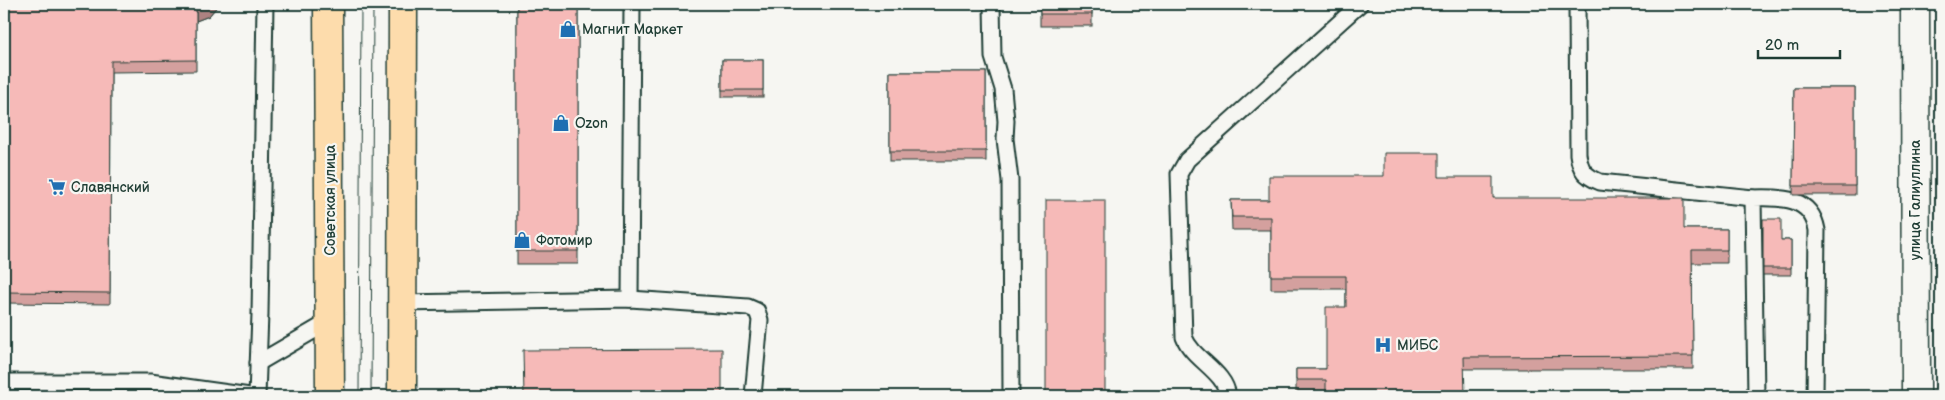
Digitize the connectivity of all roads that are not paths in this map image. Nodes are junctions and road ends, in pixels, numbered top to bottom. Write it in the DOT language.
graph roads {
  1 [pos="265,4"];
  2 [pos="328,4"];
  3 [pos="403,4"];
  4 [pos="632,4"];
  5 [pos="992,4"];
  6 [pos="1360,4"];
  7 [pos="1577,4"];
  8 [pos="1915,4"];
  9 [pos="1753,198"];
  10 [pos="630,299"];
  11 [pos="401,303"];
  12 [pos="330,321"];
  13 [pos="258,363"];
  14 [pos="4,382"];
  15 [pos="250,396"];
  16 [pos="257,396"];
  17 [pos="330,396"];
  18 [pos="402,396"];
  19 [pos="753,396"];
  20 [pos="1011,396"];
  21 [pos="1228,396"];
  22 [pos="1756,396"];
  23 [pos="1815,396"];
  24 [pos="1916,396"];
  1 -- 13 [label="lane"];
  2 -- 12 [label="main road, Советская улица"];
  3 -- 11 [label="main road"];
  4 -- 10 [label="lane"];
  5 -- 20 [label="lane"];
  6 -- 21 [label="lane"];
  7 -- 9 [label="lane"];
  8 -- 24 [label="street, улица Галиуллина"];
  9 -- 22 [label="lane"];
  9 -- 23 [label="lane"];
  10 -- 11 [label="lane"];
  10 -- 19 [label="lane"];
  11 -- 18 [label="main road"];
  12 -- 13 [label="lane"];
  12 -- 17 [label="main road, Советская улица"];
  13 -- 16 [label="lane"];
  14 -- 15 [label="lane"];
}
